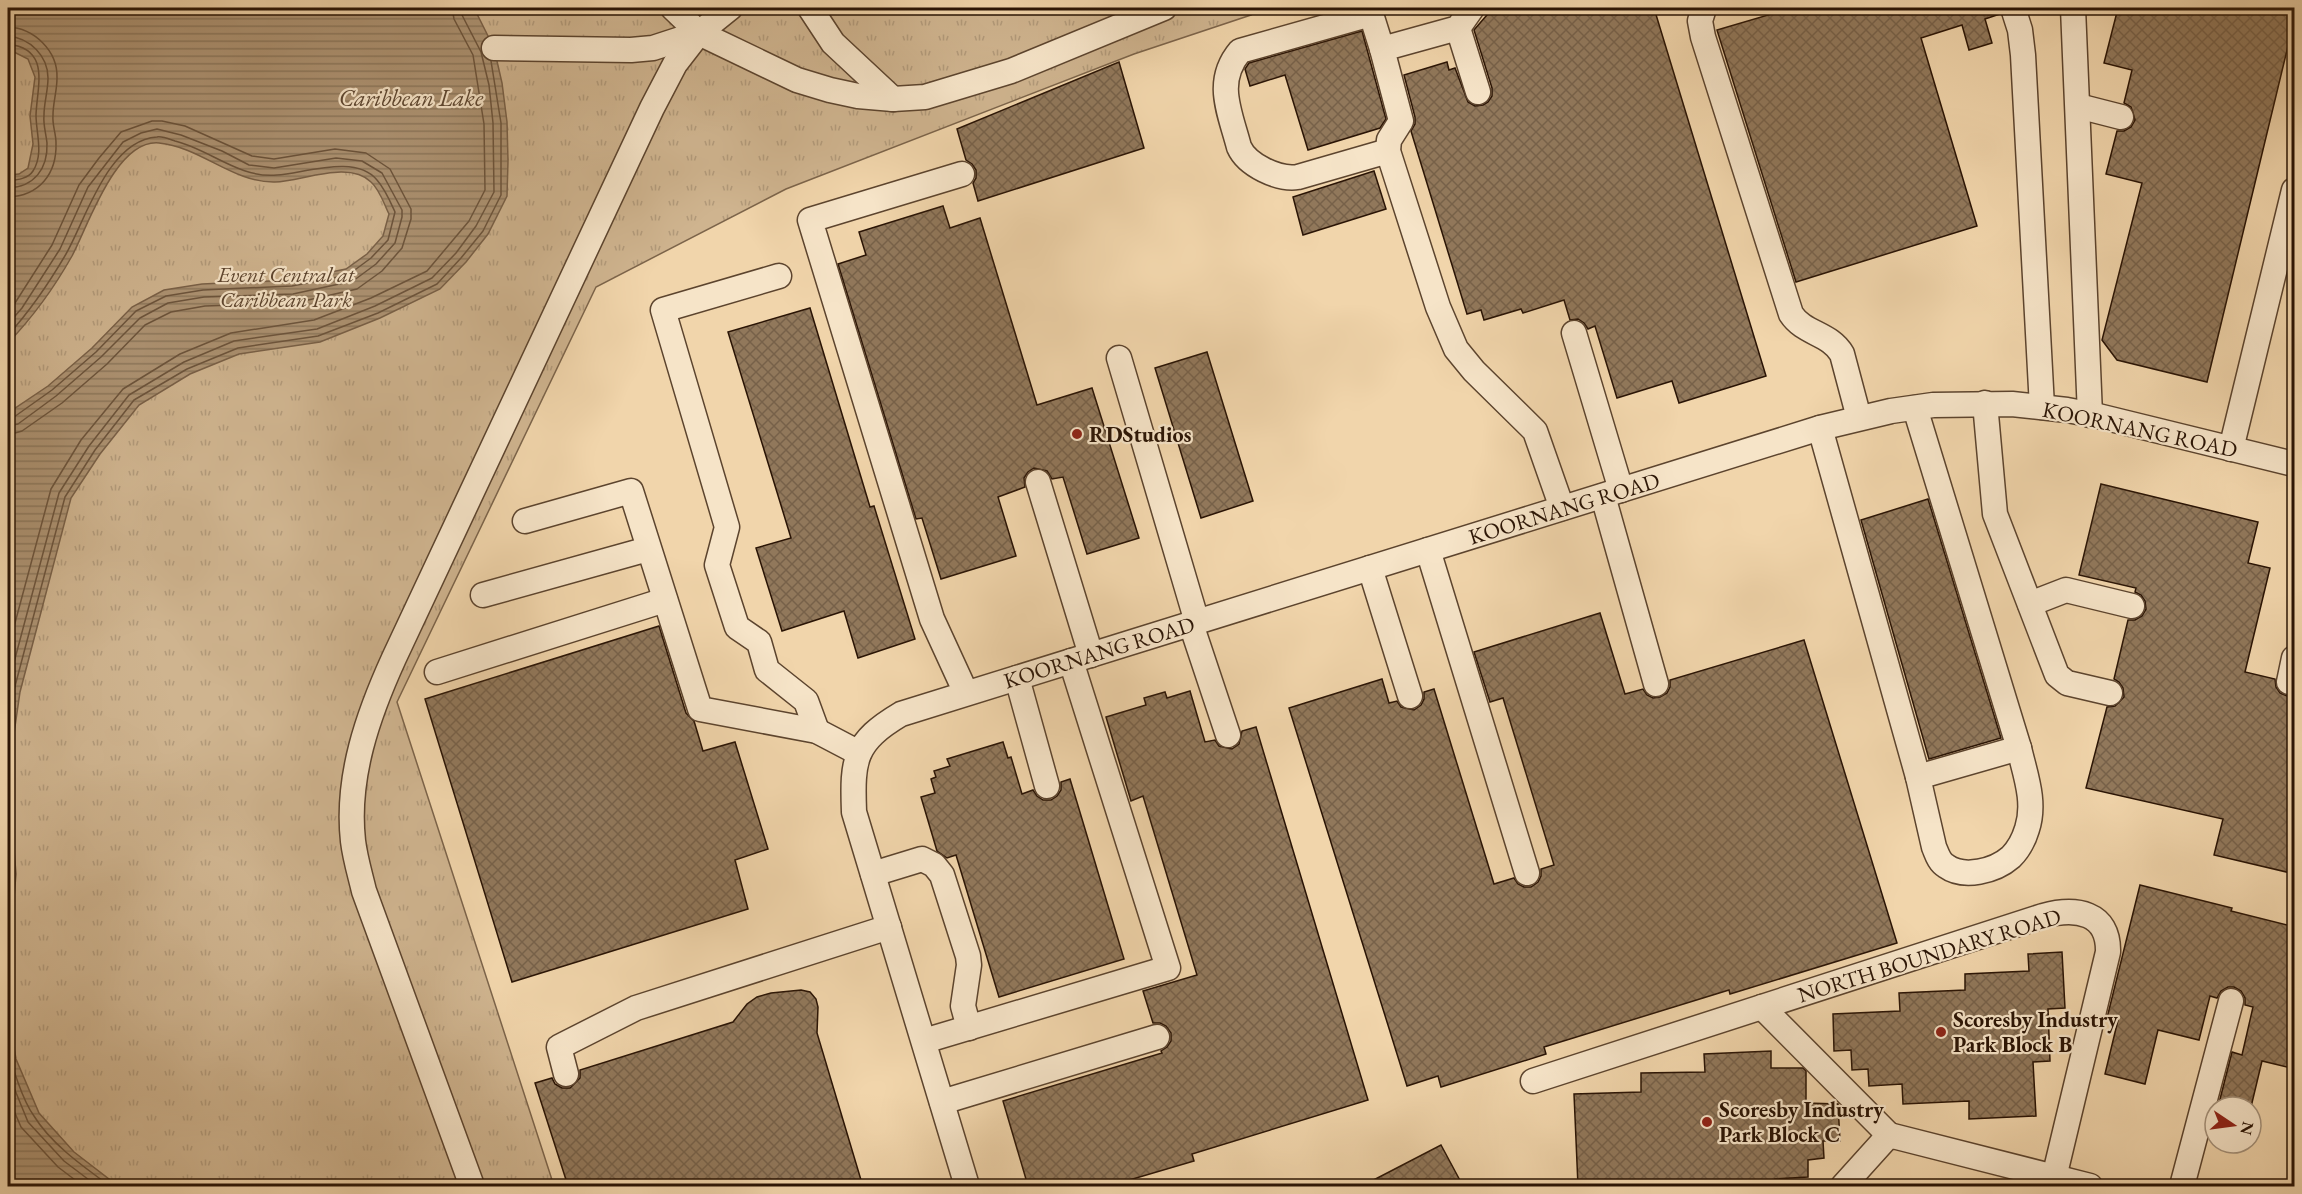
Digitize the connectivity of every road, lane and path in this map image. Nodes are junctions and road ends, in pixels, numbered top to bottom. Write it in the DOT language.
graph roads {
  1 [pos="673,8"];
  2 [pos="730,8"];
  3 [pos="810,8"];
  4 [pos="1164,8"];
  5 [pos="1472,8"];
  6 [pos="1704,8"];
  7 [pos="2013,8"];
  8 [pos="2073,8"];
  9 [pos="1458,28"];
  10 [pos="699,33"];
  11 [pos="494,48"];
  12 [pos="1382,49"];
  13 [pos="1478,92"];
  14 [pos="893,99"];
  15 [pos="2078,106"];
  16 [pos="2121,117"];
  17 [pos="1388,151"];
  18 [pos="962,174"];
  19 [pos="2295,190"];
  20 [pos="778,276"];
  21 [pos="1574,333"];
  22 [pos="1119,358"];
  23 [pos="1985,403"];
  24 [pos="2042,407"];
  25 [pos="1915,408"];
  26 [pos="2090,415"];
  27 [pos="1859,418"];
  28 [pos="1820,428"];
  29 [pos="2231,449"];
  30 [pos="2295,464"];
  31 [pos="1038,482"];
  32 [pos="1612,493"];
  33 [pos="1562,508"];
  34 [pos="525,521"];
  35 [pos="648,549"];
  36 [pos="1428,550"];
  37 [pos="1370,568"];
  38 [pos="483,595"];
  39 [pos="665,600"];
  40 [pos="2030,604"];
  41 [pos="2132,606"];
  42 [pos="1194,623"];
  43 [pos="1081,658"];
  44 [pos="2295,658"];
  45 [pos="437,672"];
  46 [pos="1017,678"];
  47 [pos="2289,682"];
  48 [pos="1656,684"];
  49 [pos="966,693"];
  50 [pos="2110,693"];
  51 [pos="1410,696"];
  52 [pos="817,731"];
  53 [pos="1228,735"];
  54 [pos="2019,748"];
  55 [pos="859,753"];
  56 [pos="1918,777"];
  57 [pos="1047,786"];
  58 [pos="1527,873"];
  59 [pos="873,874"];
  60 [pos="889,927"];
  61 [pos="2231,1001"];
  62 [pos="1762,1007"];
  63 [pos="969,1028"];
  64 [pos="1157,1037"];
  65 [pos="924,1041"];
  66 [pos="566,1074"];
  67 [pos="1533,1081"];
  68 [pos="942,1102"];
  69 [pos="1889,1135"];
  70 [pos="2053,1182"];
  71 [pos="472,1186"];
  72 [pos="968,1186"];
  73 [pos="1844,1186"];
  74 [pos="2090,1186"];
  75 [pos="2182,1186"];
  1 -- 10 [label="street"];
  2 -- 10 [label="street"];
  3 -- 14 [label="street"];
  4 -- 14 [label="street"];
  5 -- 9 [label="street"];
  6 -- 27 [label="street"];
  7 -- 24 [label="street"];
  8 -- 15 [label="street"];
  9 -- 12 [label="street"];
  9 -- 13 [label="street"];
  10 -- 11 [label="street"];
  10 -- 14 [label="street"];
  10 -- 71 [label="street"];
  12 -- 17 [label="street"];
  12 -- 17 [label="street"];
  15 -- 16 [label="street"];
  15 -- 26 [label="street"];
  17 -- 33 [label="street"];
  18 -- 49 [label="street"];
  19 -- 29 [label="street"];
  20 -- 52 [label="street"];
  21 -- 32 [label="street"];
  22 -- 42 [label="street"];
  23 -- 24 [label="street, KOORNANG ROAD"];
  23 -- 25 [label="street, KOORNANG ROAD"];
  23 -- 40 [label="street"];
  24 -- 26 [label="street, KOORNANG ROAD"];
  25 -- 27 [label="street, KOORNANG ROAD"];
  25 -- 54 [label="street"];
  26 -- 29 [label="street, KOORNANG ROAD"];
  27 -- 28 [label="street, KOORNANG ROAD"];
  28 -- 32 [label="street, KOORNANG ROAD"];
  28 -- 56 [label="street"];
  29 -- 30 [label="street, KOORNANG ROAD"];
  31 -- 43 [label="street"];
  32 -- 33 [label="street, KOORNANG ROAD"];
  32 -- 48 [label="street"];
  33 -- 36 [label="street, KOORNANG ROAD"];
  34 -- 35 [label="street"];
  35 -- 38 [label="street"];
  35 -- 39 [label="street"];
  36 -- 37 [label="street, KOORNANG ROAD"];
  36 -- 58 [label="street"];
  37 -- 42 [label="street, KOORNANG ROAD"];
  37 -- 51 [label="street"];
  39 -- 45 [label="street"];
  39 -- 52 [label="street"];
  40 -- 41 [label="street"];
  40 -- 50 [label="street"];
  42 -- 43 [label="street, KOORNANG ROAD"];
  42 -- 53 [label="street"];
  43 -- 46 [label="street, KOORNANG ROAD"];
  43 -- 63 [label="street"];
  44 -- 47 [label="street"];
  46 -- 49 [label="street, KOORNANG ROAD"];
  46 -- 57 [label="street"];
  49 -- 55 [label="street, KOORNANG ROAD"];
  52 -- 55 [label="street"];
  54 -- 56 [label="street"];
  54 -- 56 [label="street"];
  55 -- 59 [label="street, KOORNANG ROAD"];
  59 -- 60 [label="street, KOORNANG ROAD"];
  59 -- 63 [label="street"];
  60 -- 65 [label="street, KOORNANG ROAD"];
  60 -- 66 [label="street"];
  61 -- 75 [label="street"];
  62 -- 67 [label="street, NORTH BOUNDARY ROAD"];
  62 -- 69 [label="street"];
  62 -- 70 [label="street, NORTH BOUNDARY ROAD"];
  63 -- 65 [label="street"];
  64 -- 68 [label="street"];
  65 -- 68 [label="street, KOORNANG ROAD"];
  68 -- 72 [label="street, KOORNANG ROAD"];
  69 -- 70 [label="street"];
  69 -- 73 [label="street"];
  70 -- 74 [label="street"];
}
